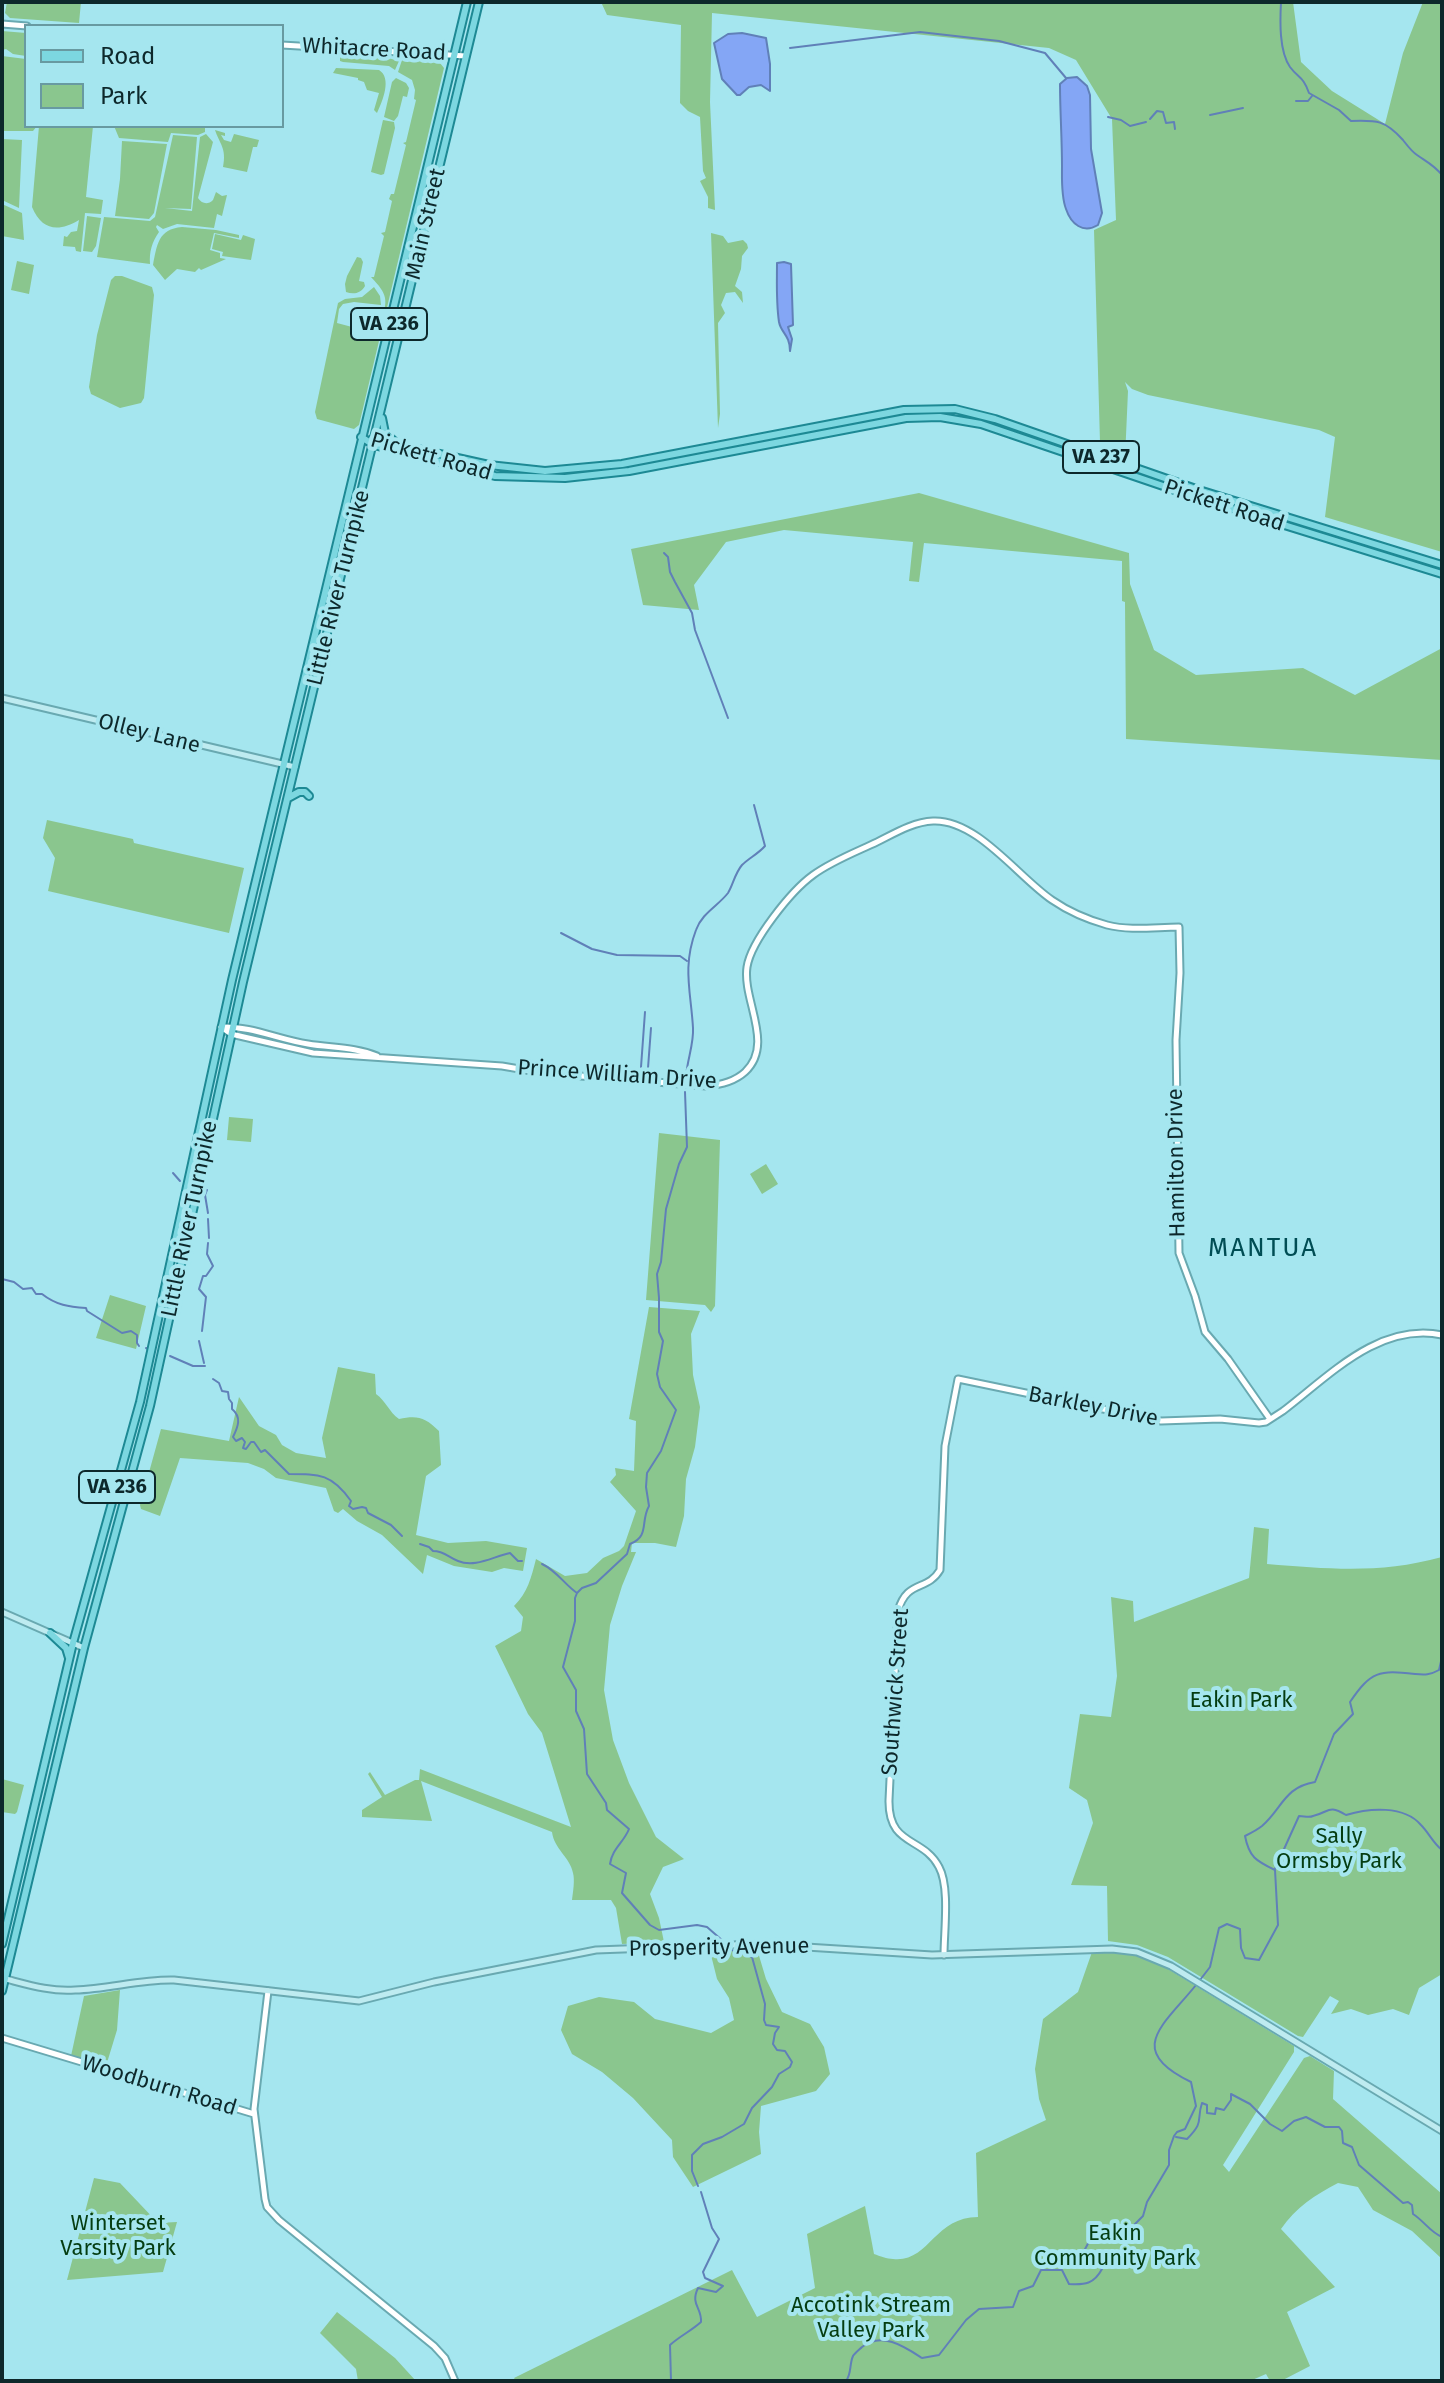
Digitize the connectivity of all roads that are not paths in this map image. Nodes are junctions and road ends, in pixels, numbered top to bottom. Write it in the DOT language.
graph roads {
  1 [pos="467,2"];
  2 [pos="479,2"];
  3 [pos="2,24"];
  4 [pos="24,26"];
  5 [pos="284,45"];
  6 [pos="454,55"];
  7 [pos="466,56"];
  8 [pos="382,410"];
  9 [pos="361,437"];
  10 [pos="374,442"];
  11 [pos="406,447"];
  12 [pos="1442,565"];
  13 [pos="1442,574"];
  14 [pos="2,698"];
  15 [pos="284,765"];
  16 [pos="295,767"];
  17 [pos="309,796"];
  18 [pos="288,798"];
  19 [pos="1179,927"];
  20 [pos="221,1027"];
  21 [pos="232,1030"];
  22 [pos="1442,1335"];
  23 [pos="958,1379"];
  24 [pos="1270,1419"];
  25 [pos="2,1612"];
  26 [pos="50,1633"];
  27 [pos="73,1643"];
  28 [pos="84,1648"];
  29 [pos="69,1661"];
  30 [pos="2,1944"];
  31 [pos="944,1955"];
  32 [pos="3,1979"];
  33 [pos="2,1991"];
  34 [pos="268,1991"];
  35 [pos="2,2038"];
  36 [pos="254,2114"];
  37 [pos="1442,2131"];
  38 [pos="455,2381"];
  1 -- 6 [label="main road, Main Street / VA 236"];
  2 -- 7 [label="main road, Main Street / VA 236"];
  3 -- 4 [label="street"];
  5 -- 6 [label="street, Whitacre Road"];
  6 -- 7 [label="street, Whitacre Road"];
  6 -- 9 [label="main road, Main Street / VA 236"];
  7 -- 8 [label="main road, Main Street / VA 236"];
  8 -- 10 [label="main road, Main Street / VA 236"];
  8 -- 11 [label="main road"];
  9 -- 10 [label="main road, Pickett Road / VA 237"];
  9 -- 15 [label="main road, Little River Turnpike / VA 236"];
  10 -- 11 [label="main road, Pickett Road / VA 237"];
  10 -- 13 [label="main road, Pickett Road / VA 237"];
  10 -- 16 [label="main road, Little River Turnpike / VA 236"];
  11 -- 12 [label="main road, Pickett Road / VA 237"];
  14 -- 15 [label="main road, Olley Lane"];
  15 -- 16 [label="main road, Olley Lane"];
  15 -- 20 [label="main road, Little River Turnpike / VA 236"];
  16 -- 18 [label="main road, Little River Turnpike / VA 236"];
  17 -- 18 [label="main road"];
  18 -- 21 [label="main road, Little River Turnpike / VA 236"];
  19 -- 21 [label="street, Prince William Drive"];
  19 -- 24 [label="street, Hamilton Drive"];
  20 -- 21 [label="street, Prince William Drive"];
  20 -- 27 [label="main road, Little River Turnpike / VA 236"];
  21 -- 28 [label="main road, Little River Turnpike / VA 236"];
  22 -- 24 [label="street"];
  23 -- 24 [label="street, Barkley Drive"];
  23 -- 31 [label="street, Southwick Street"];
  25 -- 26 [label="main road"];
  26 -- 27 [label="main road"];
  26 -- 29 [label="main road"];
  27 -- 28 [label="main road"];
  27 -- 29 [label="main road, Little River Turnpike / VA 236"];
  28 -- 32 [label="main road, Little River Turnpike / VA 236"];
  29 -- 30 [label="main road, Little River Turnpike / VA 236"];
  31 -- 34 [label="main road, Prosperity Avenue"];
  31 -- 37 [label="main road, Prosperity Avenue"];
  32 -- 33 [label="main road, Little River Turnpike / VA 236"];
  32 -- 34 [label="main road, Prosperity Avenue"];
  34 -- 36 [label="street"];
  35 -- 36 [label="street, Woodburn Road"];
  36 -- 38 [label="street, Woodburn Road"];
}
